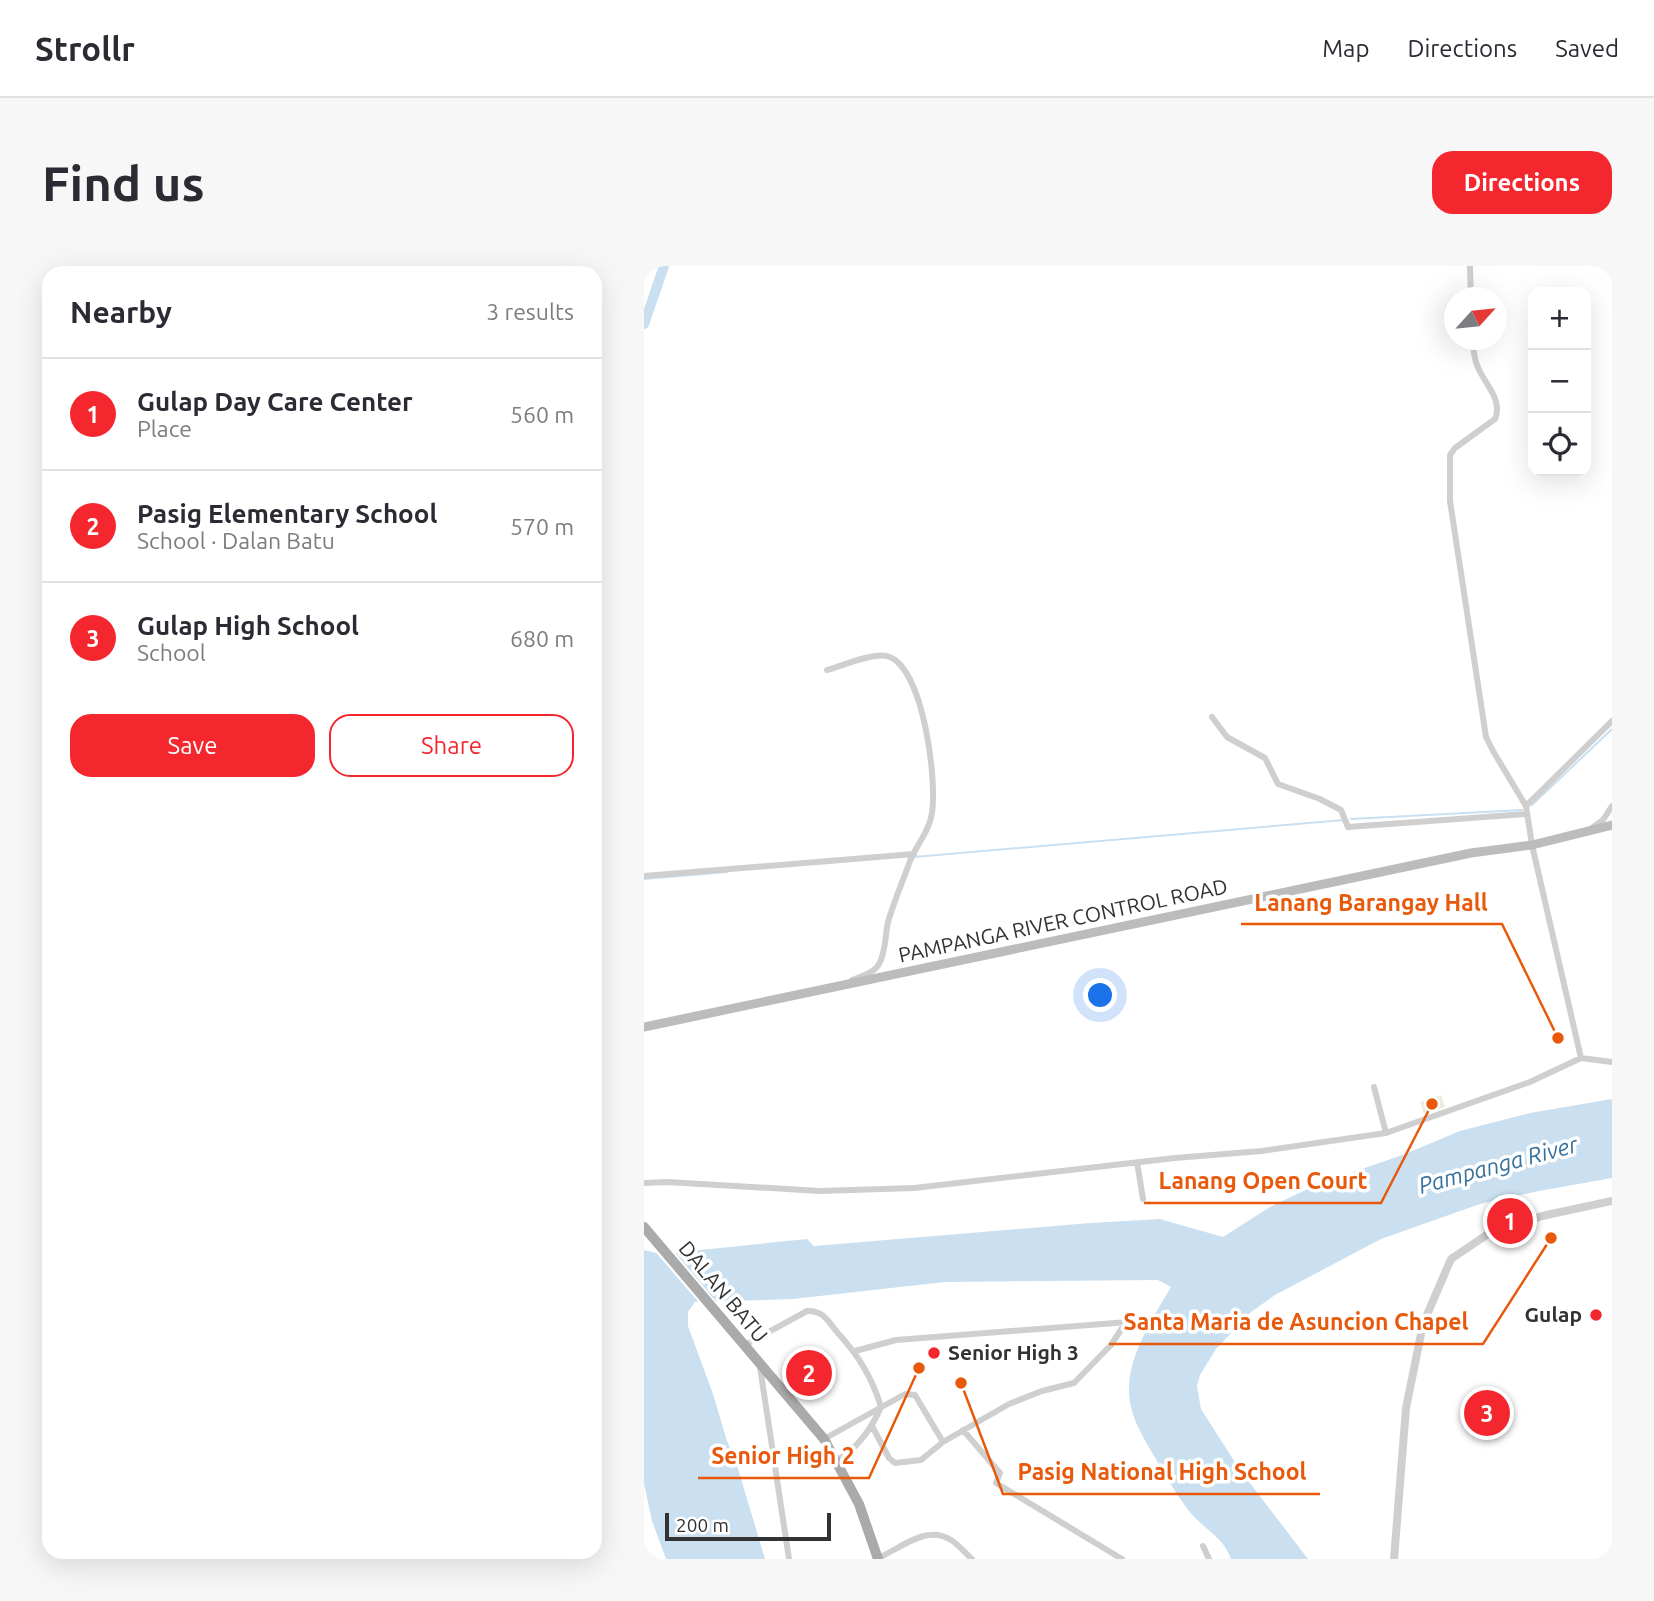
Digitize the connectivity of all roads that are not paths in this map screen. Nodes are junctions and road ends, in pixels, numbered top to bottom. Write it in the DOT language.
graph roads {
  1 [pos="1469,266"];
  2 [pos="1470,287"];
  3 [pos="1474,350"];
  4 [pos="827,670"];
  5 [pos="1212,717"];
  6 [pos="1612,721"];
  7 [pos="1526,806"];
  8 [pos="1612,806"];
  9 [pos="1527,814"];
  10 [pos="1612,825"];
  11 [pos="1590,830"];
  12 [pos="1532,845"];
  13 [pos="913,856"];
  14 [pos="644,876"];
  15 [pos="838,987"];
  16 [pos="644,1027"];
  17 [pos="1581,1058"];
  18 [pos="1612,1062"];
  19 [pos="1374,1087"];
  20 [pos="1386,1133"];
  21 [pos="1137,1162"];
  22 [pos="644,1183"];
  23 [pos="1143,1199"];
  24 [pos="1612,1201"];
  25 [pos="646,1230"];
  26 [pos="1141,1321"];
  27 [pos="1126,1322"];
  28 [pos="743,1346"];
  29 [pos="855,1351"];
  30 [pos="760,1367"];
  31 [pos="881,1407"];
  32 [pos="872,1426"];
  33 [pos="963,1430"];
  34 [pos="824,1439"];
  35 [pos="943,1442"];
  36 [pos="836,1461"];
  37 [pos="1203,1546"];
  38 [pos="878,1558"];
  39 [pos="789,1559"];
  40 [pos="972,1559"];
  41 [pos="1122,1559"];
  42 [pos="1209,1559"];
  43 [pos="1394,1559"];
  1 -- 2 [label="street"];
  3 -- 7 [label="street"];
  4 -- 13 [label="street"];
  5 -- 9 [label="street"];
  6 -- 7 [label="street"];
  7 -- 9 [label="street"];
  8 -- 11 [label="street"];
  9 -- 12 [label="street"];
  10 -- 11 [label="main road, PAMPANGA RIVER CONTROL ROAD"];
  11 -- 12 [label="main road, PAMPANGA RIVER CONTROL ROAD"];
  12 -- 15 [label="main road, PAMPANGA RIVER CONTROL ROAD"];
  12 -- 17 [label="street"];
  13 -- 14 [label="street"];
  13 -- 15 [label="street"];
  15 -- 16 [label="main road, PAMPANGA RIVER CONTROL ROAD"];
  17 -- 18 [label="street"];
  17 -- 20 [label="street"];
  19 -- 20 [label="street"];
  20 -- 21 [label="street"];
  21 -- 22 [label="street"];
  21 -- 23 [label="street"];
  24 -- 43 [label="street"];
  25 -- 28 [label="main road, DALAN BATU"];
  26 -- 27 [label="street"];
  27 -- 29 [label="street"];
  27 -- 33 [label="street"];
  28 -- 29 [label="street"];
  28 -- 30 [label="main road, DALAN BATU"];
  29 -- 31 [label="street"];
  30 -- 34 [label="main road, DALAN BATU"];
  30 -- 39 [label="street"];
  31 -- 32 [label="street"];
  31 -- 34 [label="street"];
  31 -- 35 [label="street"];
  32 -- 35 [label="street"];
  32 -- 36 [label="street"];
  33 -- 35 [label="street"];
  33 -- 41 [label="street"];
  34 -- 36 [label="main road, DALAN BATU"];
  36 -- 38 [label="main road, DALAN BATU"];
  37 -- 42 [label="street"];
  38 -- 40 [label="street"];
}
